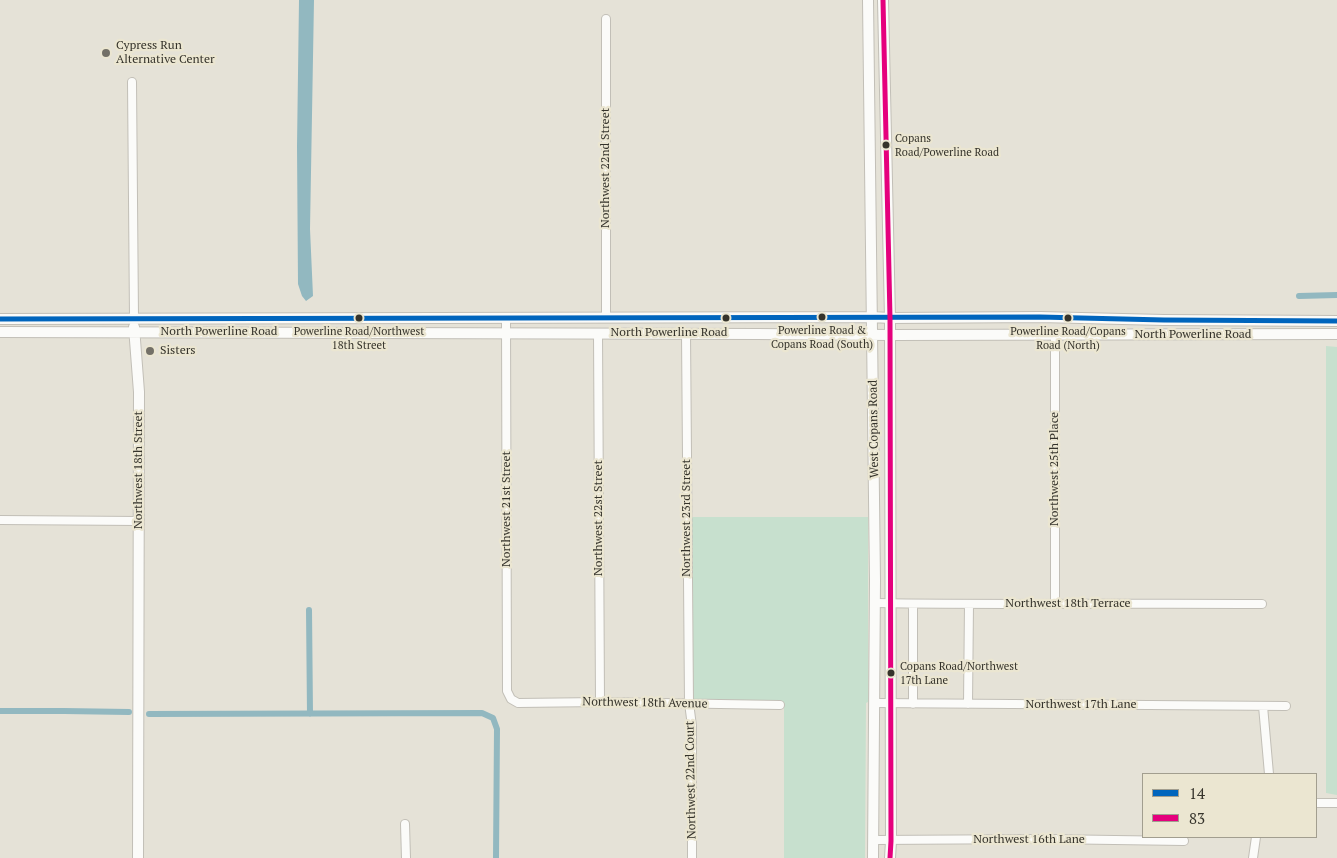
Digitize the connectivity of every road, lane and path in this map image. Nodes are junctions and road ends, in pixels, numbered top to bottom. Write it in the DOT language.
graph roads {
  1 [pos="868,0"];
  2 [pos="883,0"];
  3 [pos="606,19"];
  4 [pos="132,82"];
  5 [pos="606,317"];
  6 [pos="687,317"];
  7 [pos="872,317"];
  8 [pos="0,318"];
  9 [pos="134,318"];
  10 [pos="332,318"];
  11 [pos="506,318"];
  12 [pos="890,318"];
  13 [pos="1164,320"];
  14 [pos="1337,321"];
  15 [pos="134,331"];
  16 [pos="0,332"];
  17 [pos="280,332"];
  18 [pos="506,333"];
  19 [pos="598,333"];
  20 [pos="1334,333"];
  21 [pos="669,334"];
  22 [pos="686,334"];
  23 [pos="873,334"];
  24 [pos="1055,334"];
  25 [pos="890,335"];
  26 [pos="1129,335"];
  27 [pos="0,520"];
  28 [pos="139,521"];
  29 [pos="875,603"];
  30 [pos="891,603"];
  31 [pos="1056,603"];
  32 [pos="913,604"];
  33 [pos="969,604"];
  34 [pos="1262,604"];
  35 [pos="511,699"];
  36 [pos="600,702"];
  37 [pos="688,703"];
  38 [pos="875,704"];
  39 [pos="891,704"];
  40 [pos="913,704"];
  41 [pos="968,704"];
  42 [pos="780,705"];
  43 [pos="1263,706"];
  44 [pos="1286,706"];
  45 [pos="1269,773"];
  46 [pos="1317,803"];
  47 [pos="1337,803"];
  48 [pos="405,824"];
  49 [pos="1256,838"];
  50 [pos="874,840"];
  51 [pos="891,840"];
  52 [pos="1184,841"];
  53 [pos="138,858"];
  54 [pos="406,858"];
  55 [pos="692,858"];
  56 [pos="873,858"];
  57 [pos="890,858"];
  58 [pos="1253,858"];
  1 -- 7 [label="main road, West Copans Road"];
  2 -- 12 [label="main road, West Copans Road"];
  3 -- 5 [label="street, Northwest 22nd Street"];
  4 -- 9 [label="street, Northwest 18th Street"];
  5 -- 6 [label="main road, North Powerline Road"];
  5 -- 11 [label="main road, North Powerline Road"];
  6 -- 7 [label="main road, North Powerline Road"];
  6 -- 21 [label="main road"];
  7 -- 12 [label="main road, North Powerline Road"];
  7 -- 23 [label="main road, West Copans Road"];
  8 -- 9 [label="main road, North Powerline Road"];
  9 -- 10 [label="main road, North Powerline Road"];
  9 -- 15 [label="main road, Northwest 18th Street"];
  10 -- 11 [label="main road, North Powerline Road"];
  10 -- 17 [label="main road"];
  11 -- 18 [label="street, Northwest 21st Street"];
  12 -- 13 [label="main road, North Powerline Road"];
  12 -- 25 [label="main road, West Copans Road"];
  13 -- 14 [label="main road, North Powerline Road"];
  13 -- 26 [label="main road"];
  15 -- 16 [label="main road, North Powerline Road"];
  15 -- 17 [label="main road, North Powerline Road"];
  15 -- 28 [label="main road, Northwest 18th Street"];
  17 -- 18 [label="main road, North Powerline Road"];
  18 -- 19 [label="main road, North Powerline Road"];
  18 -- 35 [label="street, Northwest 21st Street"];
  19 -- 21 [label="main road, North Powerline Road"];
  19 -- 36 [label="street, Northwest 22st Street"];
  20 -- 26 [label="main road, North Powerline Road"];
  21 -- 22 [label="main road, North Powerline Road"];
  22 -- 23 [label="main road, North Powerline Road"];
  22 -- 37 [label="street, Northwest 23rd Street"];
  23 -- 25 [label="main road, North Powerline Road"];
  23 -- 29 [label="main road, West Copans Road"];
  24 -- 25 [label="main road, North Powerline Road"];
  24 -- 26 [label="main road, North Powerline Road"];
  24 -- 31 [label="street, Northwest 25th Place"];
  25 -- 30 [label="main road, West Copans Road"];
  27 -- 28 [label="street"];
  28 -- 53 [label="main road, Northwest 18th Street"];
  29 -- 30 [label="street, Northwest 18th Terrace"];
  29 -- 38 [label="main road, West Copans Road"];
  30 -- 32 [label="street, Northwest 18th Terrace"];
  30 -- 39 [label="main road, West Copans Road"];
  31 -- 33 [label="street, Northwest 18th Terrace"];
  31 -- 34 [label="street, Northwest 18th Terrace"];
  32 -- 33 [label="street, Northwest 18th Terrace"];
  32 -- 40 [label="street"];
  33 -- 41 [label="street"];
  35 -- 36 [label="street, Northwest 18th Avenue"];
  36 -- 37 [label="street, Northwest 18th Avenue"];
  37 -- 42 [label="street, Northwest 18th Avenue"];
  37 -- 55 [label="street, Northwest 22nd Court"];
  38 -- 39 [label="street, Northwest 17th Lane"];
  38 -- 50 [label="main road, West Copans Road"];
  39 -- 40 [label="street, Northwest 17th Lane"];
  39 -- 51 [label="main road, West Copans Road"];
  40 -- 41 [label="street, Northwest 17th Lane"];
  41 -- 43 [label="street, Northwest 17th Lane"];
  43 -- 44 [label="street, Northwest 17th Lane"];
  43 -- 45 [label="street"];
  46 -- 47 [label="street"];
  48 -- 54 [label="street"];
  49 -- 58 [label="street"];
  50 -- 51 [label="street, Northwest 16th Lane"];
  50 -- 56 [label="main road, West Copans Road"];
  51 -- 52 [label="street, Northwest 16th Lane"];
  51 -- 57 [label="main road, West Copans Road"];
}
